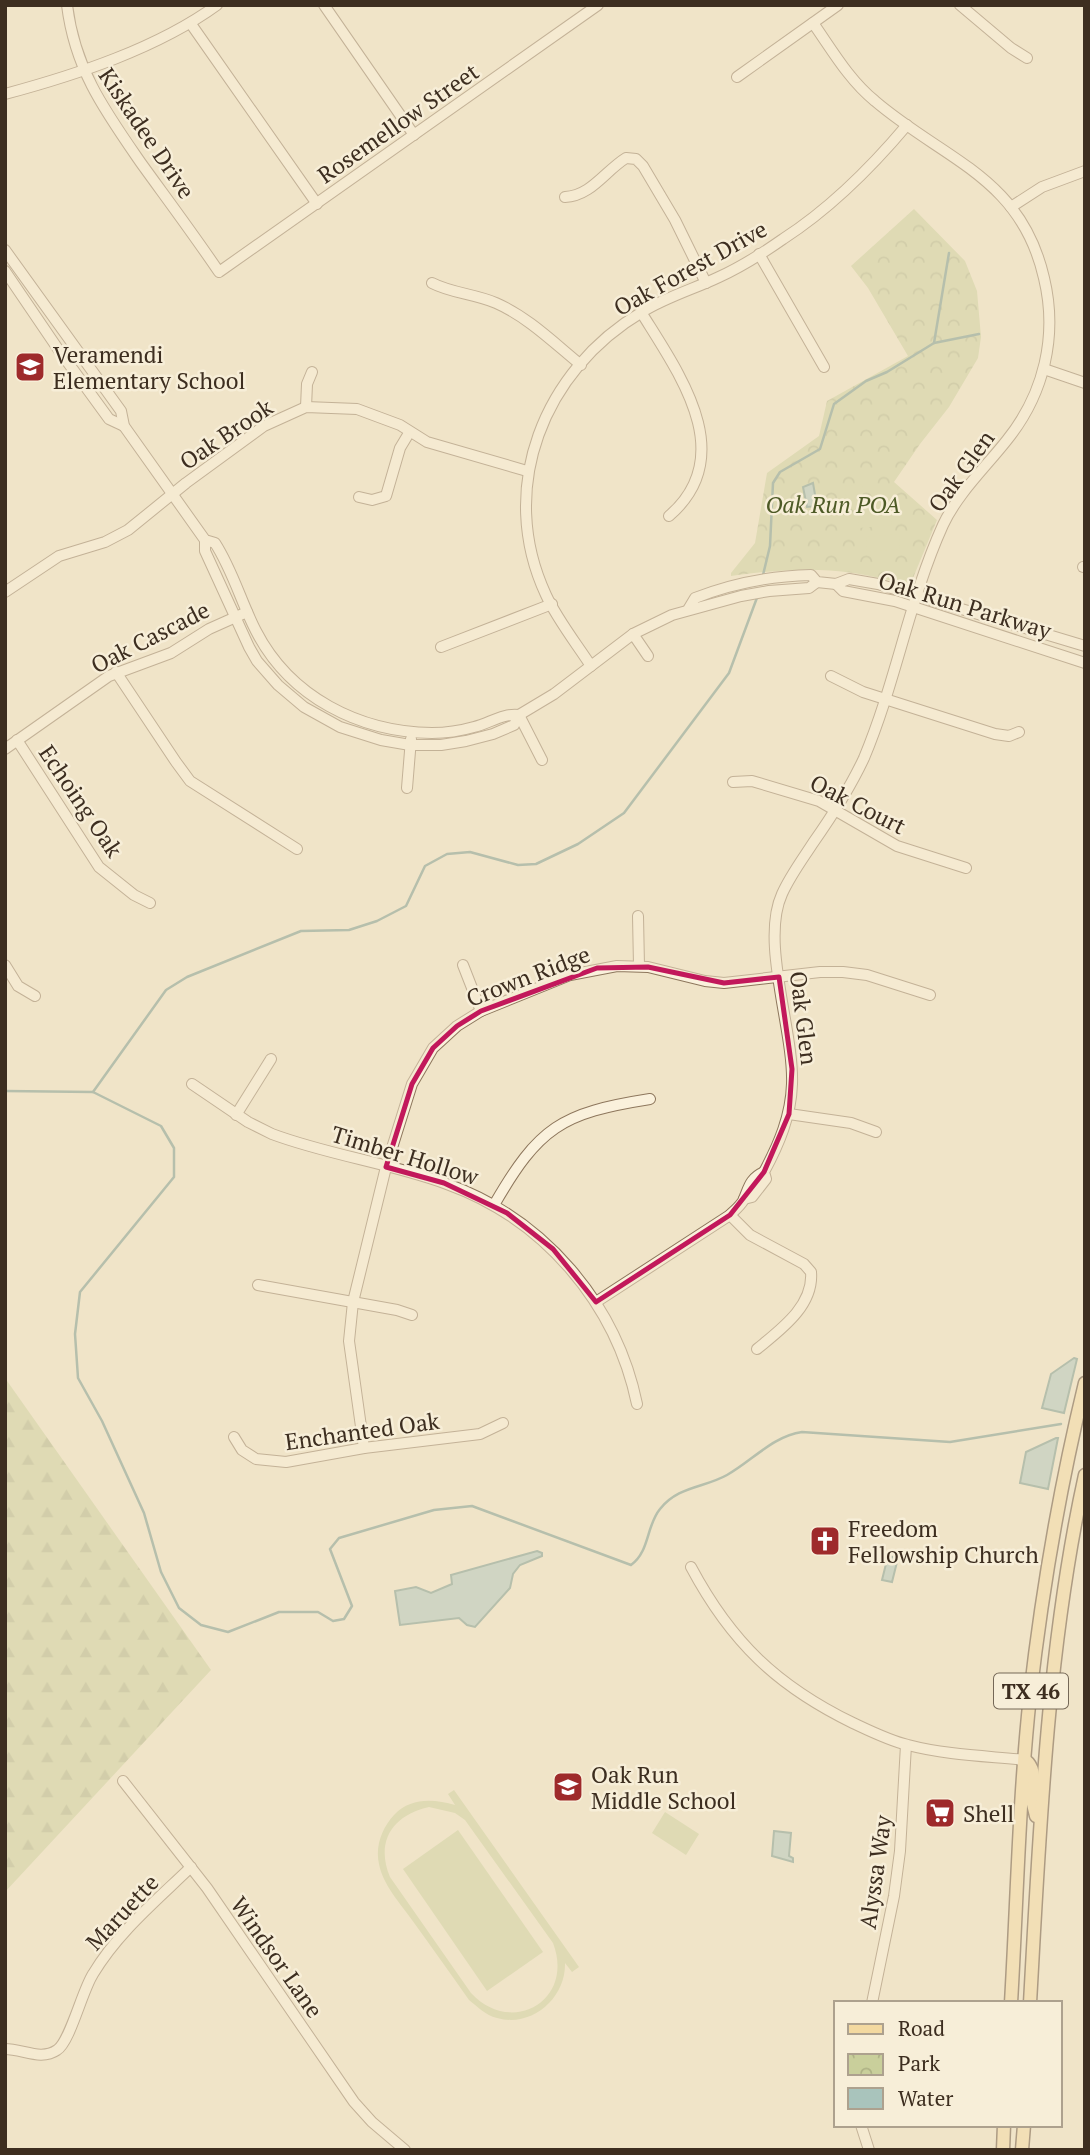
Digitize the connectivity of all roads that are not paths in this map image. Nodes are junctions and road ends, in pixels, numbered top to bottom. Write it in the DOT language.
graph roads {
  1 [pos="67,5"];
  2 [pos="217,5"];
  3 [pos="324,5"];
  4 [pos="598,5"];
  5 [pos="838,5"];
  6 [pos="960,5"];
  7 [pos="813,23"];
  8 [pos="191,24"];
  9 [pos="1027,58"];
  10 [pos="83,71"];
  11 [pos="737,77"];
  12 [pos="5,93"];
  13 [pos="907,125"];
  14 [pos="414,135"];
  15 [pos="1085,171"];
  16 [pos="565,197"];
  17 [pos="317,204"];
  18 [pos="1011,207"];
  19 [pos="5,250"];
  20 [pos="759,254"];
  21 [pos="5,271"];
  22 [pos="219,272"];
  23 [pos="22,275"];
  24 [pos="13,282"];
  25 [pos="432,283"];
  26 [pos="706,283"];
  27 [pos="641,312"];
  28 [pos="581,365"];
  29 [pos="824,367"];
  30 [pos="1044,369"];
  31 [pos="312,372"];
  32 [pos="1085,383"];
  33 [pos="306,407"];
  34 [pos="124,426"];
  35 [pos="409,432"];
  36 [pos="527,471"];
  37 [pos="172,495"];
  38 [pos="359,497"];
  39 [pos="668,516"];
  40 [pos="205,540"];
  41 [pos="817,582"];
  42 [pos="836,584"];
  43 [pos="5,592"];
  44 [pos="917,596"];
  45 [pos="552,604"];
  46 [pos="914,607"];
  47 [pos="689,608"];
  48 [pos="247,612"];
  49 [pos="234,617"];
  50 [pos="633,634"];
  51 [pos="1085,646"];
  52 [pos="441,647"];
  53 [pos="648,656"];
  54 [pos="1085,663"];
  55 [pos="590,666"];
  56 [pos="116,672"];
  57 [pos="831,676"];
  58 [pos="885,700"];
  59 [pos="520,715"];
  60 [pos="412,732"];
  61 [pos="1019,732"];
  62 [pos="17,740"];
  63 [pos="411,745"];
  64 [pos="5,748"];
  65 [pos="542,760"];
  66 [pos="733,782"];
  67 [pos="407,788"];
  68 [pos="836,810"];
  69 [pos="297,849"];
  70 [pos="966,868"];
  71 [pos="150,903"];
  72 [pos="638,916"];
  73 [pos="5,965"];
  74 [pos="463,965"];
  75 [pos="639,966"];
  76 [pos="779,976"];
  77 [pos="930,995"];
  78 [pos="35,996"];
  79 [pos="481,1011"];
  80 [pos="271,1059"];
  81 [pos="192,1084"];
  82 [pos="649,1099"];
  83 [pos="789,1114"];
  84 [pos="236,1115"];
  85 [pos="876,1132"];
  86 [pos="386,1167"];
  87 [pos="494,1205"];
  88 [pos="730,1215"];
  89 [pos="258,1285"];
  90 [pos="354,1302"];
  91 [pos="596,1302"];
  92 [pos="412,1315"];
  93 [pos="757,1349"];
  94 [pos="1085,1383"];
  95 [pos="637,1404"];
  96 [pos="503,1423"];
  97 [pos="234,1437"];
  98 [pos="364,1448"];
  99 [pos="1085,1475"];
  100 [pos="691,1567"];
  101 [pos="906,1745"];
  102 [pos="1025,1760"];
  103 [pos="122,1781"];
  104 [pos="1039,1830"];
  105 [pos="191,1867"];
  106 [pos="872,2001"];
  107 [pos="1011,2001"];
  108 [pos="1030,2001"];
  109 [pos="5,2049"];
  110 [pos="861,2127"];
  111 [pos="1004,2127"];
  112 [pos="1024,2127"];
  113 [pos="392,2145"];
  114 [pos="405,2150"];
  115 [pos="869,2150"];
  116 [pos="1003,2150"];
  117 [pos="1022,2150"];
  1 -- 10 [label="street, Kiskadee Drive"];
  2 -- 8 [label="street"];
  3 -- 14 [label="street"];
  4 -- 14 [label="street, Rosemellow Street"];
  5 -- 7 [label="street"];
  6 -- 9 [label="street"];
  7 -- 11 [label="street"];
  7 -- 13 [label="street, Oak Glen"];
  8 -- 10 [label="street"];
  8 -- 17 [label="street"];
  10 -- 12 [label="street"];
  10 -- 22 [label="street, Kiskadee Drive"];
  13 -- 18 [label="street, Oak Glen"];
  13 -- 20 [label="street, Oak Forest Drive"];
  14 -- 17 [label="street, Rosemellow Street"];
  15 -- 18 [label="street"];
  16 -- 26 [label="street"];
  17 -- 22 [label="street, Rosemellow Street"];
  18 -- 30 [label="street, Oak Glen"];
  19 -- 23 [label="street, Oak Run Parkway"];
  20 -- 26 [label="street, Oak Forest Drive"];
  20 -- 29 [label="street"];
  21 -- 24 [label="street, Oak Run Parkway"];
  23 -- 24 [label="street"];
  23 -- 34 [label="street, Oak Run Parkway"];
  24 -- 34 [label="street, Oak Run Parkway"];
  25 -- 28 [label="street"];
  26 -- 27 [label="street, Oak Forest Drive"];
  27 -- 28 [label="street, Oak Forest Drive"];
  27 -- 39 [label="street"];
  28 -- 36 [label="street, Oak Forest Drive"];
  30 -- 32 [label="street"];
  30 -- 44 [label="street, Oak Glen"];
  31 -- 33 [label="street"];
  33 -- 35 [label="street, Oak Brook"];
  33 -- 37 [label="street, Oak Brook"];
  34 -- 37 [label="street, Oak Run Parkway"];
  35 -- 36 [label="street, Oak Brook"];
  35 -- 38 [label="street"];
  36 -- 45 [label="street, Oak Forest Drive"];
  37 -- 40 [label="street, Oak Run Parkway"];
  37 -- 43 [label="street, Oak Brook"];
  40 -- 48 [label="street, Oak Run Parkway"];
  40 -- 49 [label="street, Oak Run Parkway"];
  41 -- 42 [label="street, Oak Run Parkway"];
  41 -- 47 [label="street, Oak Run Parkway"];
  41 -- 47 [label="street, Oak Run Parkway"];
  42 -- 44 [label="street, Oak Run Parkway"];
  42 -- 46 [label="street, Oak Run Parkway"];
  44 -- 46 [label="street, Oak Glen"];
  44 -- 51 [label="street, Oak Run Parkway"];
  45 -- 52 [label="street"];
  45 -- 55 [label="street, Oak Forest Drive"];
  46 -- 54 [label="street, Oak Run Parkway"];
  46 -- 58 [label="street, Oak Glen"];
  47 -- 50 [label="street, Oak Run Parkway"];
  48 -- 49 [label="street, Oak Cascade"];
  48 -- 60 [label="street, Oak Run Parkway"];
  49 -- 56 [label="street, Oak Cascade"];
  49 -- 63 [label="street, Oak Run Parkway"];
  50 -- 53 [label="street"];
  50 -- 55 [label="street, Oak Run Parkway"];
  55 -- 59 [label="street, Oak Run Parkway"];
  56 -- 62 [label="street, Oak Cascade"];
  56 -- 69 [label="street"];
  57 -- 58 [label="street"];
  58 -- 61 [label="street"];
  58 -- 68 [label="street, Oak Glen"];
  59 -- 60 [label="street, Oak Run Parkway"];
  59 -- 63 [label="street, Oak Run Parkway"];
  59 -- 65 [label="street"];
  60 -- 63 [label="street"];
  62 -- 64 [label="street, Oak Cascade"];
  62 -- 71 [label="street, Echoing Oak"];
  63 -- 67 [label="street"];
  66 -- 68 [label="street, Oak Court"];
  68 -- 70 [label="street, Oak Court"];
  68 -- 76 [label="street, Oak Glen"];
  72 -- 75 [label="street"];
  73 -- 78 [label="street"];
  74 -- 79 [label="street"];
  75 -- 76 [label="street, Crown Ridge"];
  75 -- 79 [label="street, Crown Ridge"];
  76 -- 77 [label="street, Crown Ridge"];
  76 -- 83 [label="street, Oak Glen"];
  79 -- 86 [label="street, Crown Ridge"];
  80 -- 84 [label="street"];
  81 -- 84 [label="street, Timber Hollow"];
  82 -- 87 [label="street"];
  83 -- 85 [label="street"];
  83 -- 88 [label="street, Oak Glen"];
  84 -- 86 [label="street, Timber Hollow"];
  86 -- 87 [label="street, Timber Hollow"];
  86 -- 90 [label="street, Crown Ridge"];
  87 -- 91 [label="street, Timber Hollow"];
  88 -- 91 [label="street, Oak Glen"];
  88 -- 93 [label="street"];
  89 -- 90 [label="street"];
  90 -- 92 [label="street"];
  90 -- 98 [label="street, Crown Ridge"];
  91 -- 95 [label="street, Timber Hollow"];
  94 -- 102 [label="main road, TX 46"];
  96 -- 98 [label="street, Enchanted Oak"];
  97 -- 98 [label="street, Enchanted Oak"];
  99 -- 104 [label="main road, TX 46"];
  100 -- 101 [label="street"];
  101 -- 102 [label="street"];
  101 -- 106 [label="street, Alyssa Way"];
  102 -- 104 [label="main road"];
  102 -- 107 [label="main road, TX 46"];
  103 -- 105 [label="street, Windsor Lane"];
  104 -- 108 [label="main road, TX 46"];
  105 -- 109 [label="street, Maruette"];
  105 -- 113 [label="street, Windsor Lane"];
  110 -- 115 [label="street"];
  111 -- 116 [label="main road"];
  112 -- 117 [label="main road"];
  113 -- 114 [label="street, Windsor Lane"];
}
